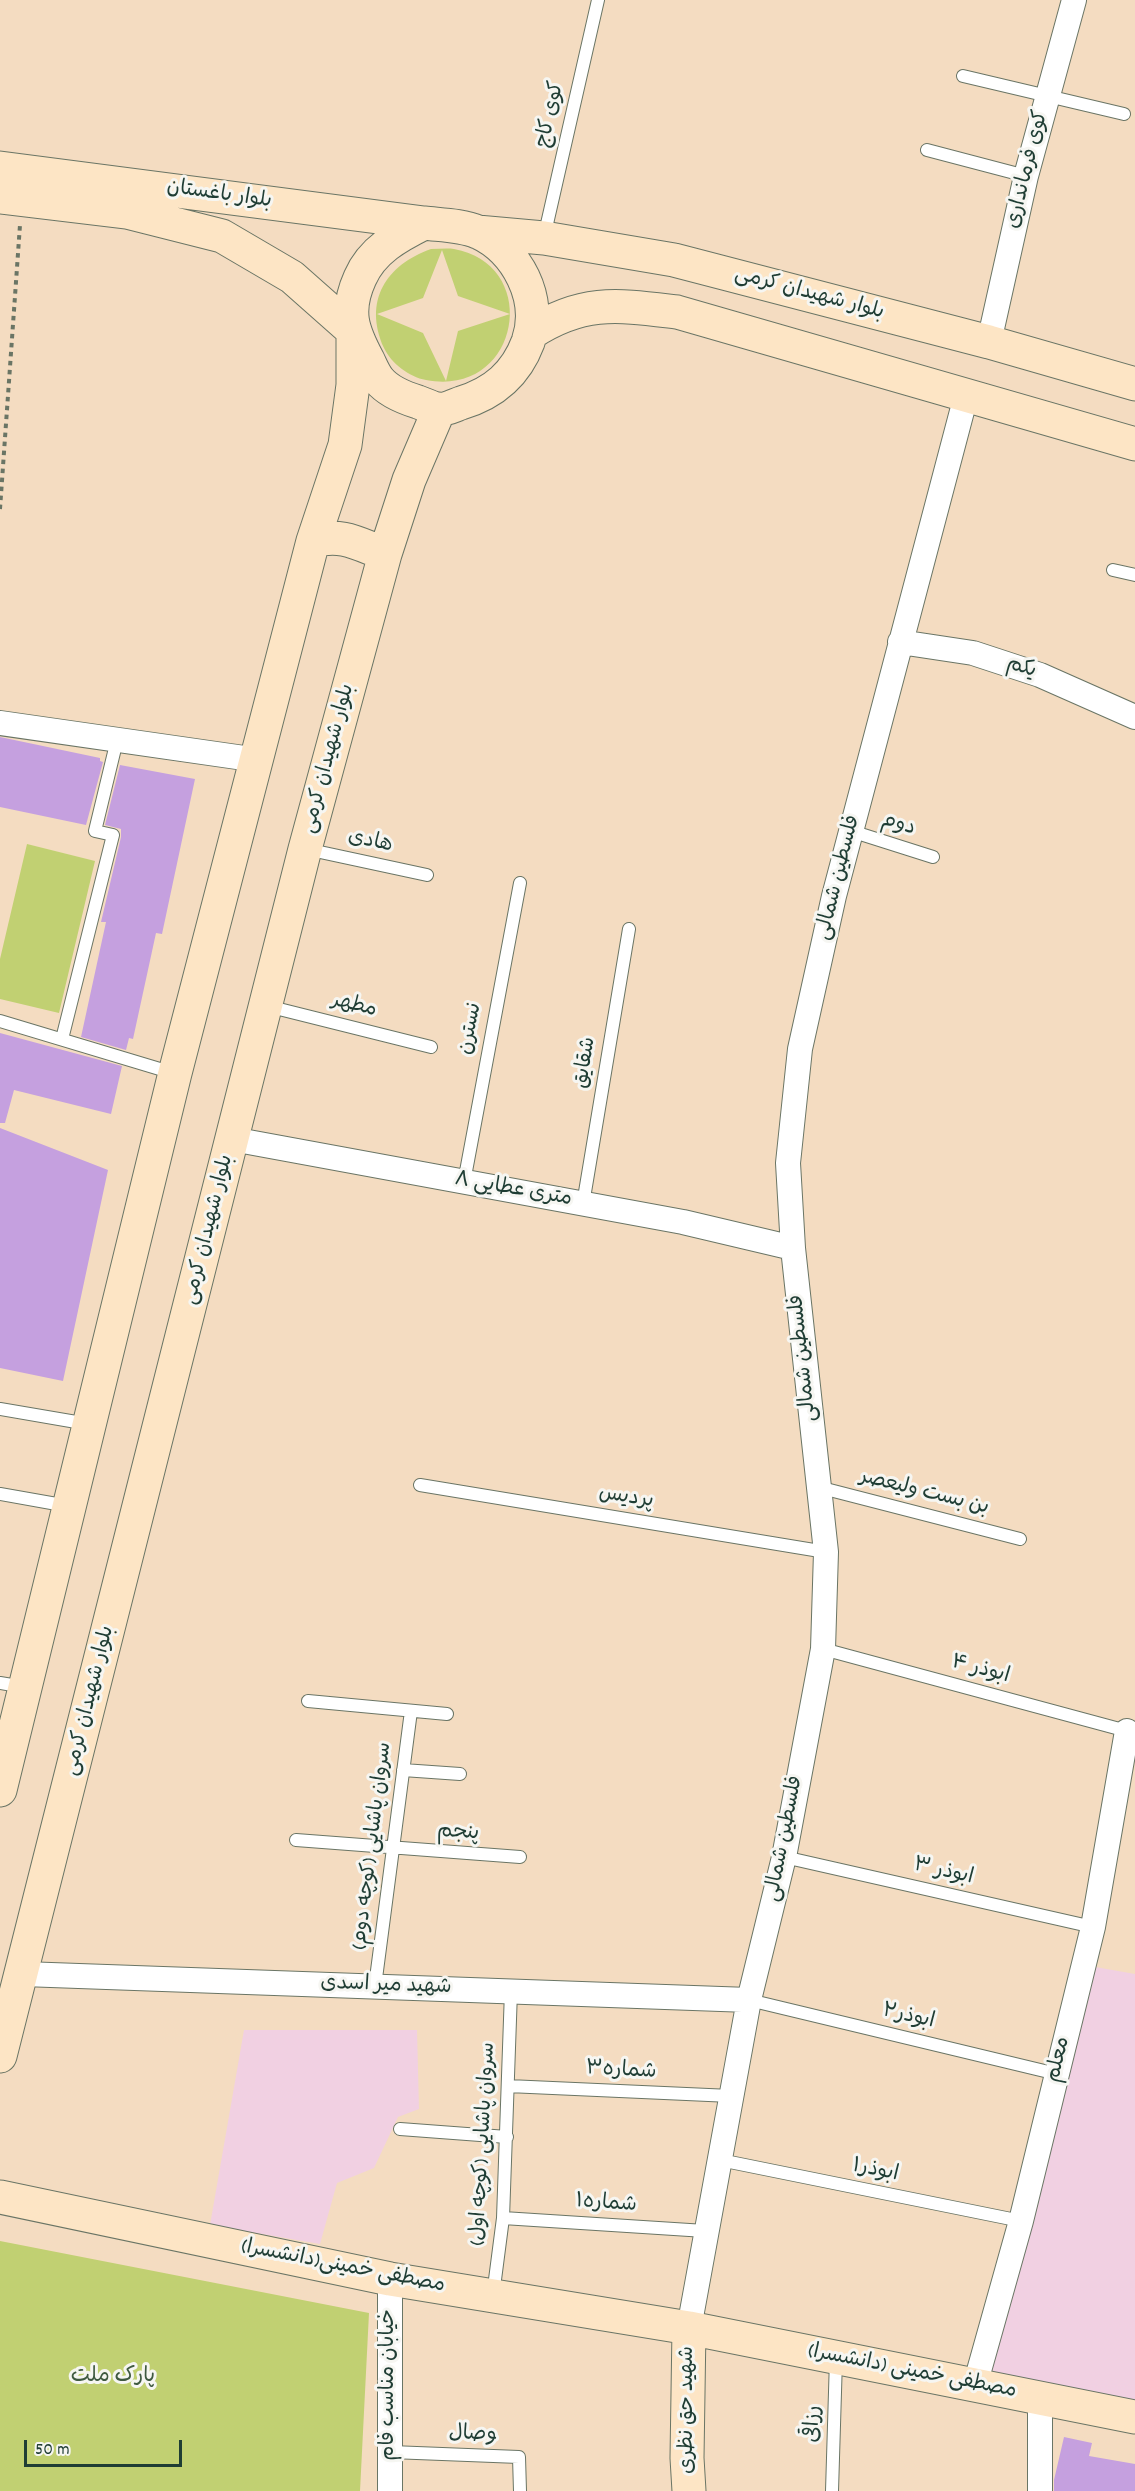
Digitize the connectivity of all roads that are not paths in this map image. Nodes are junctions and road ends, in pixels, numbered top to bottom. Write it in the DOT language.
graph roads {
  1 [pos="598,0"];
  2 [pos="1074,0"];
  3 [pos="963,76"];
  4 [pos="1048,95"];
  5 [pos="1124,114"];
  6 [pos="927,150"];
  7 [pos="1026,176"];
  8 [pos="10,190"];
  9 [pos="424,223"];
  10 [pos="477,232"];
  11 [pos="544,238"];
  12 [pos="674,260"];
  13 [pos="677,312"];
  14 [pos="353,331"];
  15 [pos="531,333"];
  16 [pos="989,342"];
  17 [pos="1135,384"];
  18 [pos="966,396"];
  19 [pos="439,410"];
  20 [pos="1135,444"];
  21 [pos="313,541"];
  22 [pos="385,554"];
  23 [pos="1113,570"];
  24 [pos="1135,575"];
  25 [pos="900,642"];
  26 [pos="1135,717"];
  27 [pos="0,723"];
  28 [pos="117,740"];
  29 [pos="258,760"];
  30 [pos="851,831"];
  31 [pos="305,849"];
  32 [pos="933,857"];
  33 [pos="427,875"];
  34 [pos="520,883"];
  35 [pos="629,928"];
  36 [pos="266,1005"];
  37 [pos="0,1020"];
  38 [pos="62,1039"];
  39 [pos="431,1047"];
  40 [pos="175,1073"];
  41 [pos="232,1139"];
  42 [pos="464,1182"];
  43 [pos="583,1204"];
  44 [pos="793,1248"];
  45 [pos="0,1408"];
  46 [pos="89,1424"];
  47 [pos="420,1485"];
  48 [pos="818,1487"];
  49 [pos="0,1494"];
  50 [pos="69,1506"];
  51 [pos="1020,1539"];
  52 [pos="826,1552"];
  53 [pos="824,1649"];
  54 [pos="13,1685"];
  55 [pos="308,1701"];
  56 [pos="411,1711"];
  57 [pos="447,1714"];
  58 [pos="1127,1731"];
  59 [pos="403,1770"];
  60 [pos="460,1774"];
  61 [pos="0,1790"];
  62 [pos="296,1840"];
  63 [pos="393,1849"];
  64 [pos="520,1857"];
  65 [pos="784,1857"];
  66 [pos="1093,1927"];
  67 [pos="23,1974"];
  68 [pos="375,1986"];
  69 [pos="511,1991"];
  70 [pos="749,2000"];
  71 [pos="2,2044"];
  72 [pos="1057,2074"];
  73 [pos="508,2086"];
  74 [pos="731,2096"];
  75 [pos="400,2129"];
  76 [pos="507,2138"];
  77 [pos="720,2160"];
  78 [pos="0,2197"];
  79 [pos="503,2218"];
  80 [pos="1021,2222"];
  81 [pos="705,2231"];
  82 [pos="390,2279"];
  83 [pos="492,2298"];
  84 [pos="689,2328"];
  85 [pos="836,2358"];
  86 [pos="975,2385"];
  87 [pos="1040,2398"];
  88 [pos="1135,2417"];
  89 [pos="391,2452"];
  90 [pos="390,2491"];
  91 [pos="520,2491"];
  92 [pos="689,2491"];
  93 [pos="832,2491"];
  94 [pos="1040,2491"];
  1 -- 11 [label="lane, کوی کاج"];
  2 -- 4 [label="street, کوی فرمانداری"];
  3 -- 4 [label="lane"];
  4 -- 5 [label="lane"];
  4 -- 7 [label="street, کوی فرمانداری"];
  6 -- 7 [label="lane"];
  7 -- 16 [label="street, کوی فرمانداری"];
  8 -- 9 [label="main road, بلوار باغستان"];
  8 -- 14 [label="main road, بلوار باغستان"];
  9 -- 10 [label="main road"];
  9 -- 14 [label="main road"];
  10 -- 11 [label="main road, بلوار شهیدان کرمی"];
  10 -- 15 [label="main road"];
  11 -- 12 [label="main road, بلوار شهیدان کرمی"];
  12 -- 13 [label="main road"];
  12 -- 16 [label="main road, بلوار شهیدان کرمی"];
  13 -- 15 [label="main road"];
  13 -- 18 [label="main road"];
  14 -- 19 [label="main road"];
  14 -- 21 [label="main road"];
  15 -- 19 [label="main road"];
  16 -- 17 [label="main road, بلوار شهیدان کرمی"];
  18 -- 20 [label="main road"];
  18 -- 25 [label="street, فلسطین شمالی"];
  19 -- 22 [label="main road, بلوار شهیدان کرمی"];
  21 -- 22 [label="main road"];
  21 -- 29 [label="main road"];
  22 -- 31 [label="main road, بلوار شهیدان کرمی"];
  23 -- 24 [label="lane"];
  25 -- 26 [label="street, یکم"];
  25 -- 30 [label="street, فلسطین شمالی"];
  27 -- 28 [label="street"];
  28 -- 29 [label="street"];
  28 -- 38 [label="lane"];
  29 -- 40 [label="main road"];
  30 -- 32 [label="lane, دوم"];
  30 -- 44 [label="street, فلسطین شمالی"];
  31 -- 33 [label="lane, هادی"];
  31 -- 36 [label="main road, بلوار شهیدان کرمی"];
  34 -- 42 [label="lane, نسترن"];
  35 -- 43 [label="lane, شقایق"];
  36 -- 39 [label="lane, مطهر"];
  36 -- 41 [label="main road, بلوار شهیدان کرمی"];
  37 -- 38 [label="lane"];
  38 -- 40 [label="lane"];
  40 -- 46 [label="main road"];
  41 -- 42 [label="street, ۸ متری عطایی"];
  41 -- 67 [label="main road, بلوار شهیدان کرمی"];
  42 -- 43 [label="street, ۸ متری عطایی"];
  43 -- 44 [label="street, ۸ متری عطایی"];
  44 -- 48 [label="street, فلسطین شمالی"];
  45 -- 46 [label="lane"];
  46 -- 50 [label="main road"];
  47 -- 52 [label="lane, پردیس"];
  48 -- 51 [label="lane, بن بست ولیعصر"];
  48 -- 52 [label="street, فلسطین شمالی"];
  49 -- 50 [label="lane"];
  50 -- 54 [label="main road"];
  52 -- 53 [label="street, فلسطین شمالی"];
  53 -- 58 [label="lane, ابوذر ۴"];
  53 -- 65 [label="street, فلسطین شمالی"];
  54 -- 61 [label="main road"];
  55 -- 56 [label="lane"];
  56 -- 57 [label="lane"];
  56 -- 59 [label="lane, سروان پاشایی (کوچه دوم)"];
  58 -- 66 [label="street, معلم"];
  59 -- 60 [label="lane"];
  59 -- 63 [label="lane, سروان پاشایی (کوچه دوم)"];
  62 -- 63 [label="lane, پنجم"];
  63 -- 64 [label="lane, پنجم"];
  63 -- 68 [label="lane, سروان پاشایی (کوچه دوم)"];
  65 -- 66 [label="lane, ابوذر ۳"];
  65 -- 70 [label="street, فلسطین شمالی"];
  66 -- 72 [label="street, معلم"];
  67 -- 68 [label="street, شهید میر اسدی"];
  67 -- 71 [label="main road, بلوار شهیدان کرمی"];
  68 -- 69 [label="street, شهید میر اسدی"];
  69 -- 70 [label="street, شهید میر اسدی"];
  69 -- 73 [label="lane, سروان پاشایی (کوچه اول)"];
  70 -- 72 [label="lane, ابوذر۲"];
  70 -- 74 [label="street, فلسطین شمالی"];
  72 -- 80 [label="street, معلم"];
  73 -- 74 [label="lane, شماره۳"];
  73 -- 76 [label="lane, سروان پاشایی (کوچه اول)"];
  74 -- 77 [label="street, فلسطین شمالی"];
  75 -- 76 [label="lane"];
  76 -- 79 [label="lane, سروان پاشایی (کوچه اول)"];
  77 -- 80 [label="lane, ابوذر۱"];
  77 -- 81 [label="street, فلسطین شمالی"];
  78 -- 82 [label="main road, (دانشسرا)مصطفی خمینی"];
  79 -- 81 [label="lane, شماره۱"];
  79 -- 83 [label="lane, سروان پاشایی (کوچه اول)"];
  80 -- 86 [label="street, معلم"];
  81 -- 84 [label="street, فلسطین شمالی"];
  82 -- 83 [label="main road, (دانشسرا)مصطفی خمینی"];
  82 -- 89 [label="street, خیابان مناسب فام"];
  83 -- 84 [label="main road, (دانشسرا)مصطفی خمینی"];
  84 -- 85 [label="main road, مصطفی خمینی (دانشسرا)"];
  84 -- 92 [label="main road, شهید حق نظری"];
  85 -- 86 [label="main road, مصطفی خمینی (دانشسرا)"];
  85 -- 93 [label="lane, رزاقی"];
  86 -- 87 [label="main road, مصطفی خمینی (دانشسرا)"];
  87 -- 88 [label="main road, مصطفی خمینی (دانشسرا)"];
  87 -- 94 [label="street"];
  89 -- 90 [label="street, خیابان مناسب فام"];
  89 -- 91 [label="lane, وصال"];
}
